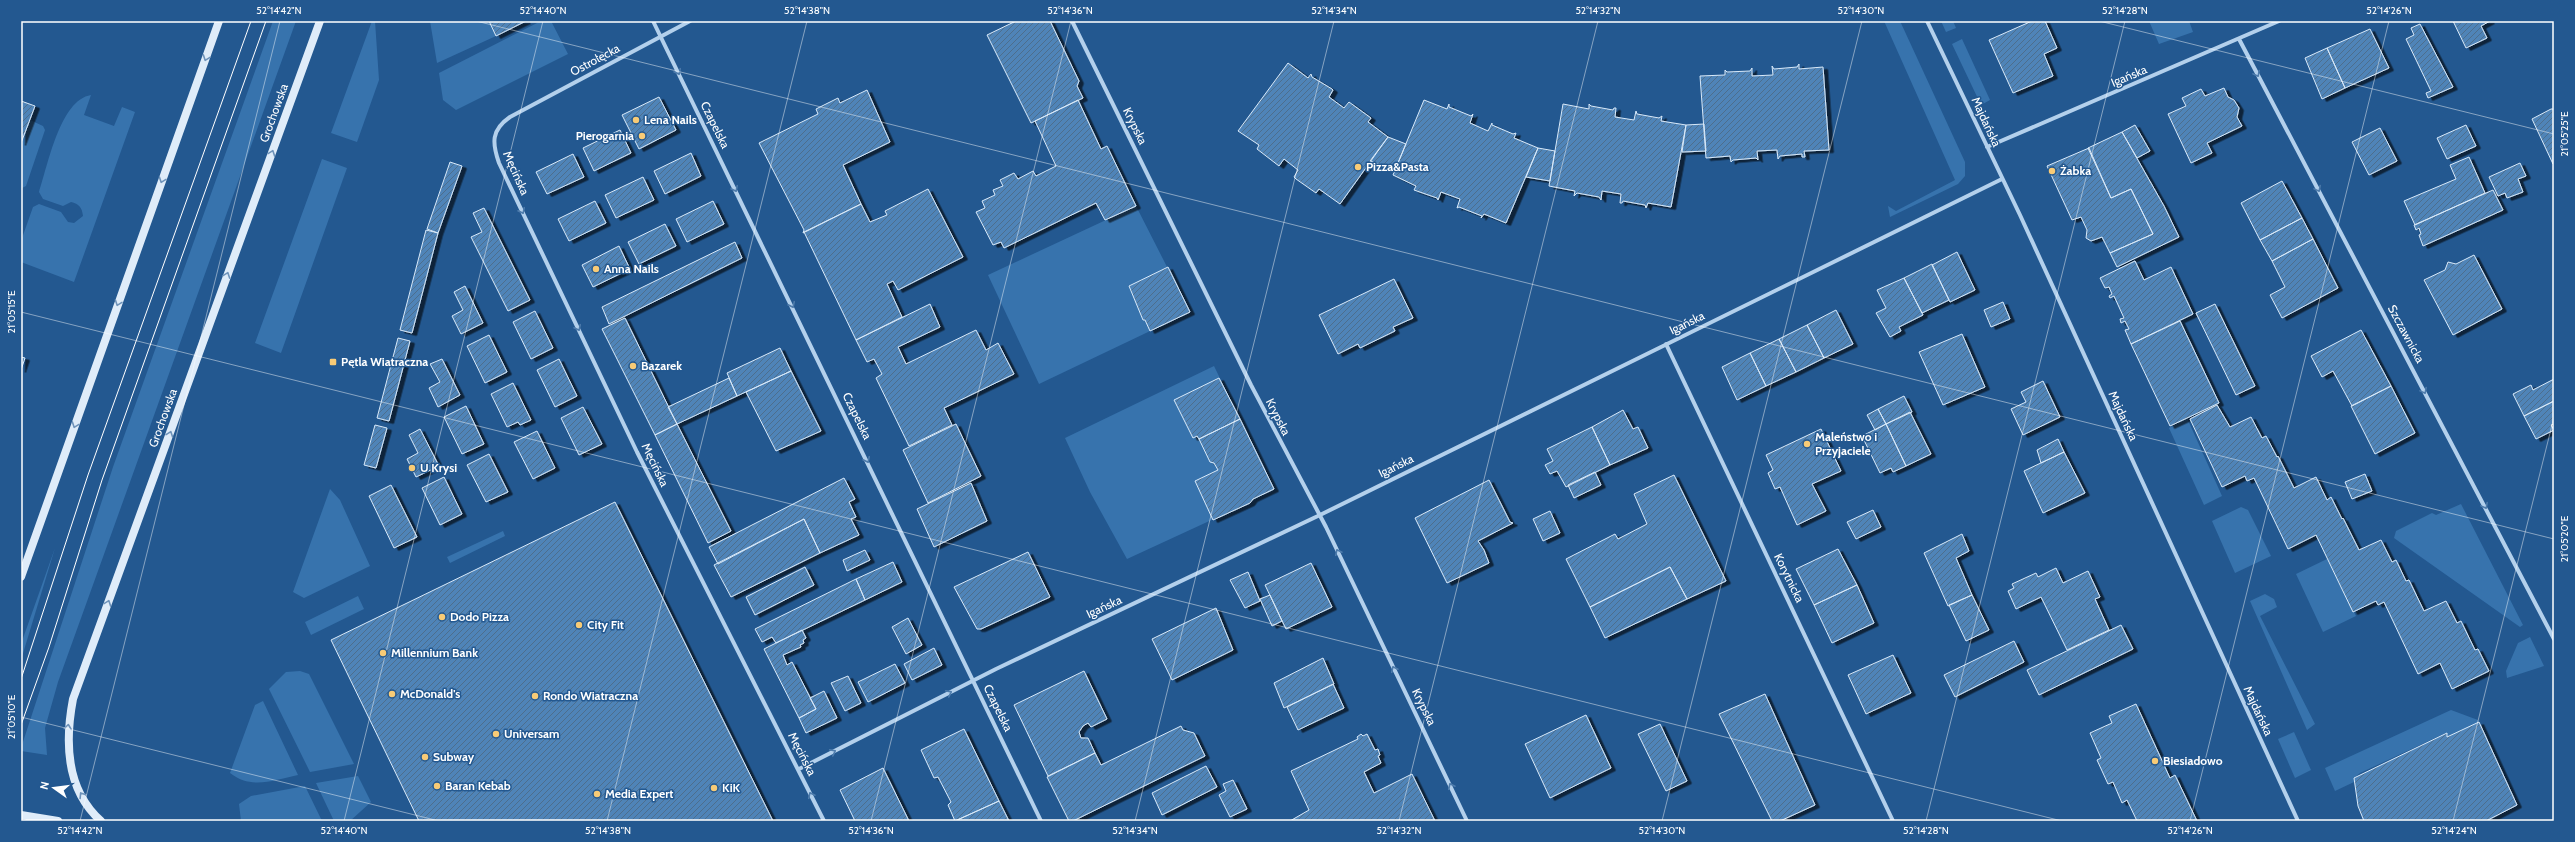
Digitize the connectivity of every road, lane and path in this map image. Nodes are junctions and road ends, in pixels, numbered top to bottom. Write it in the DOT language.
graph roads {
  1 [pos="219,21"];
  2 [pos="320,21"];
  3 [pos="653,21"];
  4 [pos="690,21"];
  5 [pos="1072,21"];
  6 [pos="1927,21"];
  7 [pos="2279,21"];
  8 [pos="661,36"];
  9 [pos="2239,40"];
  10 [pos="510,117"];
  11 [pos="1987,147"];
  12 [pos="2002,179"];
  13 [pos="1666,344"];
  14 [pos="1320,515"];
  15 [pos="21,577"];
  16 [pos="2554,639"];
  17 [pos="974,681"];
  18 [pos="799,770"];
  19 [pos="21,815"];
  20 [pos="58,821"];
  21 [pos="101,821"];
  22 [pos="824,821"];
  23 [pos="1041,821"];
  24 [pos="1468,821"];
  25 [pos="1894,821"];
  26 [pos="2298,821"];
  1 -- 15 [label="main road, one-way"];
  21 -- 2 [label="main road, Grochowska, one-way"];
  3 -- 8 [label="street, Czapelska"];
  4 -- 8 [label="street, Ostrołęcka"];
  5 -- 14 [label="street, Krypska"];
  6 -- 11 [label="street, Majdańska"];
  7 -- 9 [label="street, Igańska"];
  8 -- 10 [label="street, Ostrołęcka"];
  8 -- 17 [label="street, Czapelska, one-way"];
  9 -- 11 [label="street, Igańska"];
  9 -- 16 [label="street, Szczawnicka, one-way"];
  10 -- 18 [label="street, Męcińska, one-way"];
  11 -- 12 [label="street, Majdańska"];
  12 -- 13 [label="street, Igańska"];
  12 -- 26 [label="street, Majdańska"];
  13 -- 14 [label="street, Igańska"];
  13 -- 25 [label="street, Korytnicka"];
  14 -- 17 [label="street, Igańska"];
  24 -- 14 [label="street, Krypska, one-way"];
  18 -- 17 [label="street, Igańska, one-way"];
  17 -- 23 [label="street, Czapelska"];
  22 -- 18 [label="street, Męcińska, one-way"];
  19 -- 20 [label="main road"];
}
